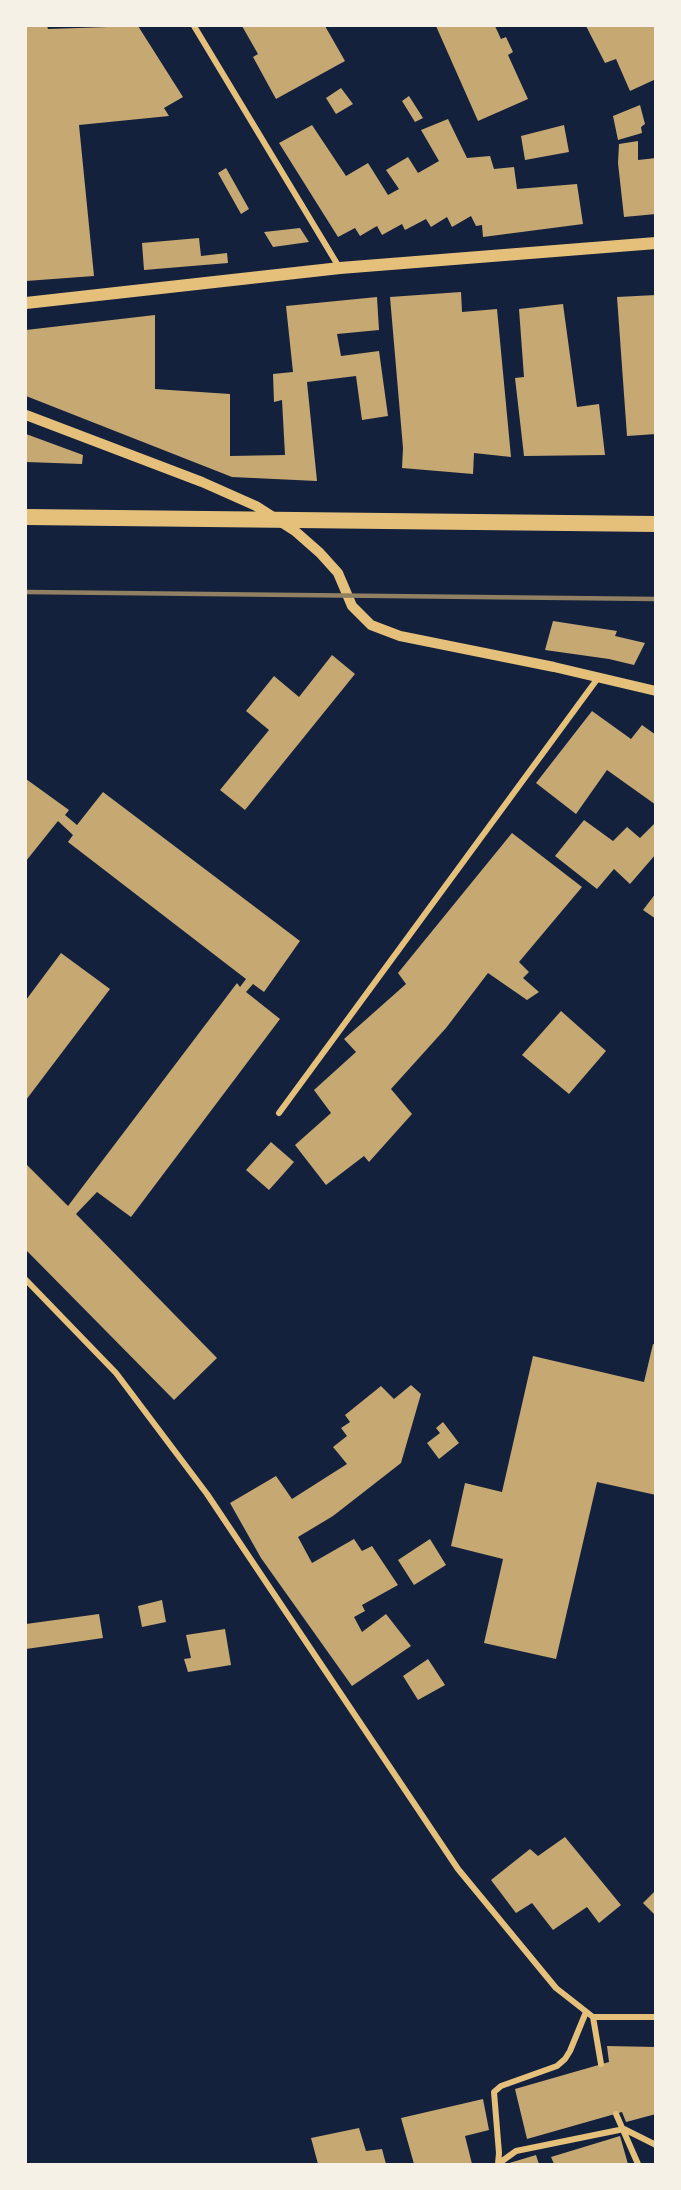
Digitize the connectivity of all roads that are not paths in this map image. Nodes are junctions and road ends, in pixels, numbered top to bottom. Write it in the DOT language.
graph roads {
  1 [pos="194,26"];
  2 [pos="656,243"];
  3 [pos="340,268"];
  4 [pos="26,303"];
  5 [pos="26,415"];
  6 [pos="26,516"];
  7 [pos="656,524"];
  8 [pos="598,678"];
  9 [pos="656,691"];
  10 [pos="279,1113"];
  11 [pos="26,1280"];
  12 [pos="586,2012"];
  13 [pos="656,2017"];
  14 [pos="593,2018"];
  15 [pos="601,2064"];
  16 [pos="616,2114"];
  17 [pos="624,2129"];
  18 [pos="656,2145"];
  19 [pos="498,2164"];
  20 [pos="638,2164"];
  1 -- 3 [label="street"];
  2 -- 3 [label="main road"];
  3 -- 4 [label="main road"];
  5 -- 8 [label="street"];
  6 -- 7 [label="highway"];
  8 -- 9 [label="street"];
  8 -- 10 [label="street"];
  11 -- 12 [label="street"];
  12 -- 14 [label="street"];
  12 -- 19 [label="street"];
  13 -- 14 [label="street"];
  14 -- 15 [label="street"];
  16 -- 17 [label="street"];
  17 -- 18 [label="street"];
  17 -- 19 [label="street"];
  17 -- 20 [label="street"];
}
